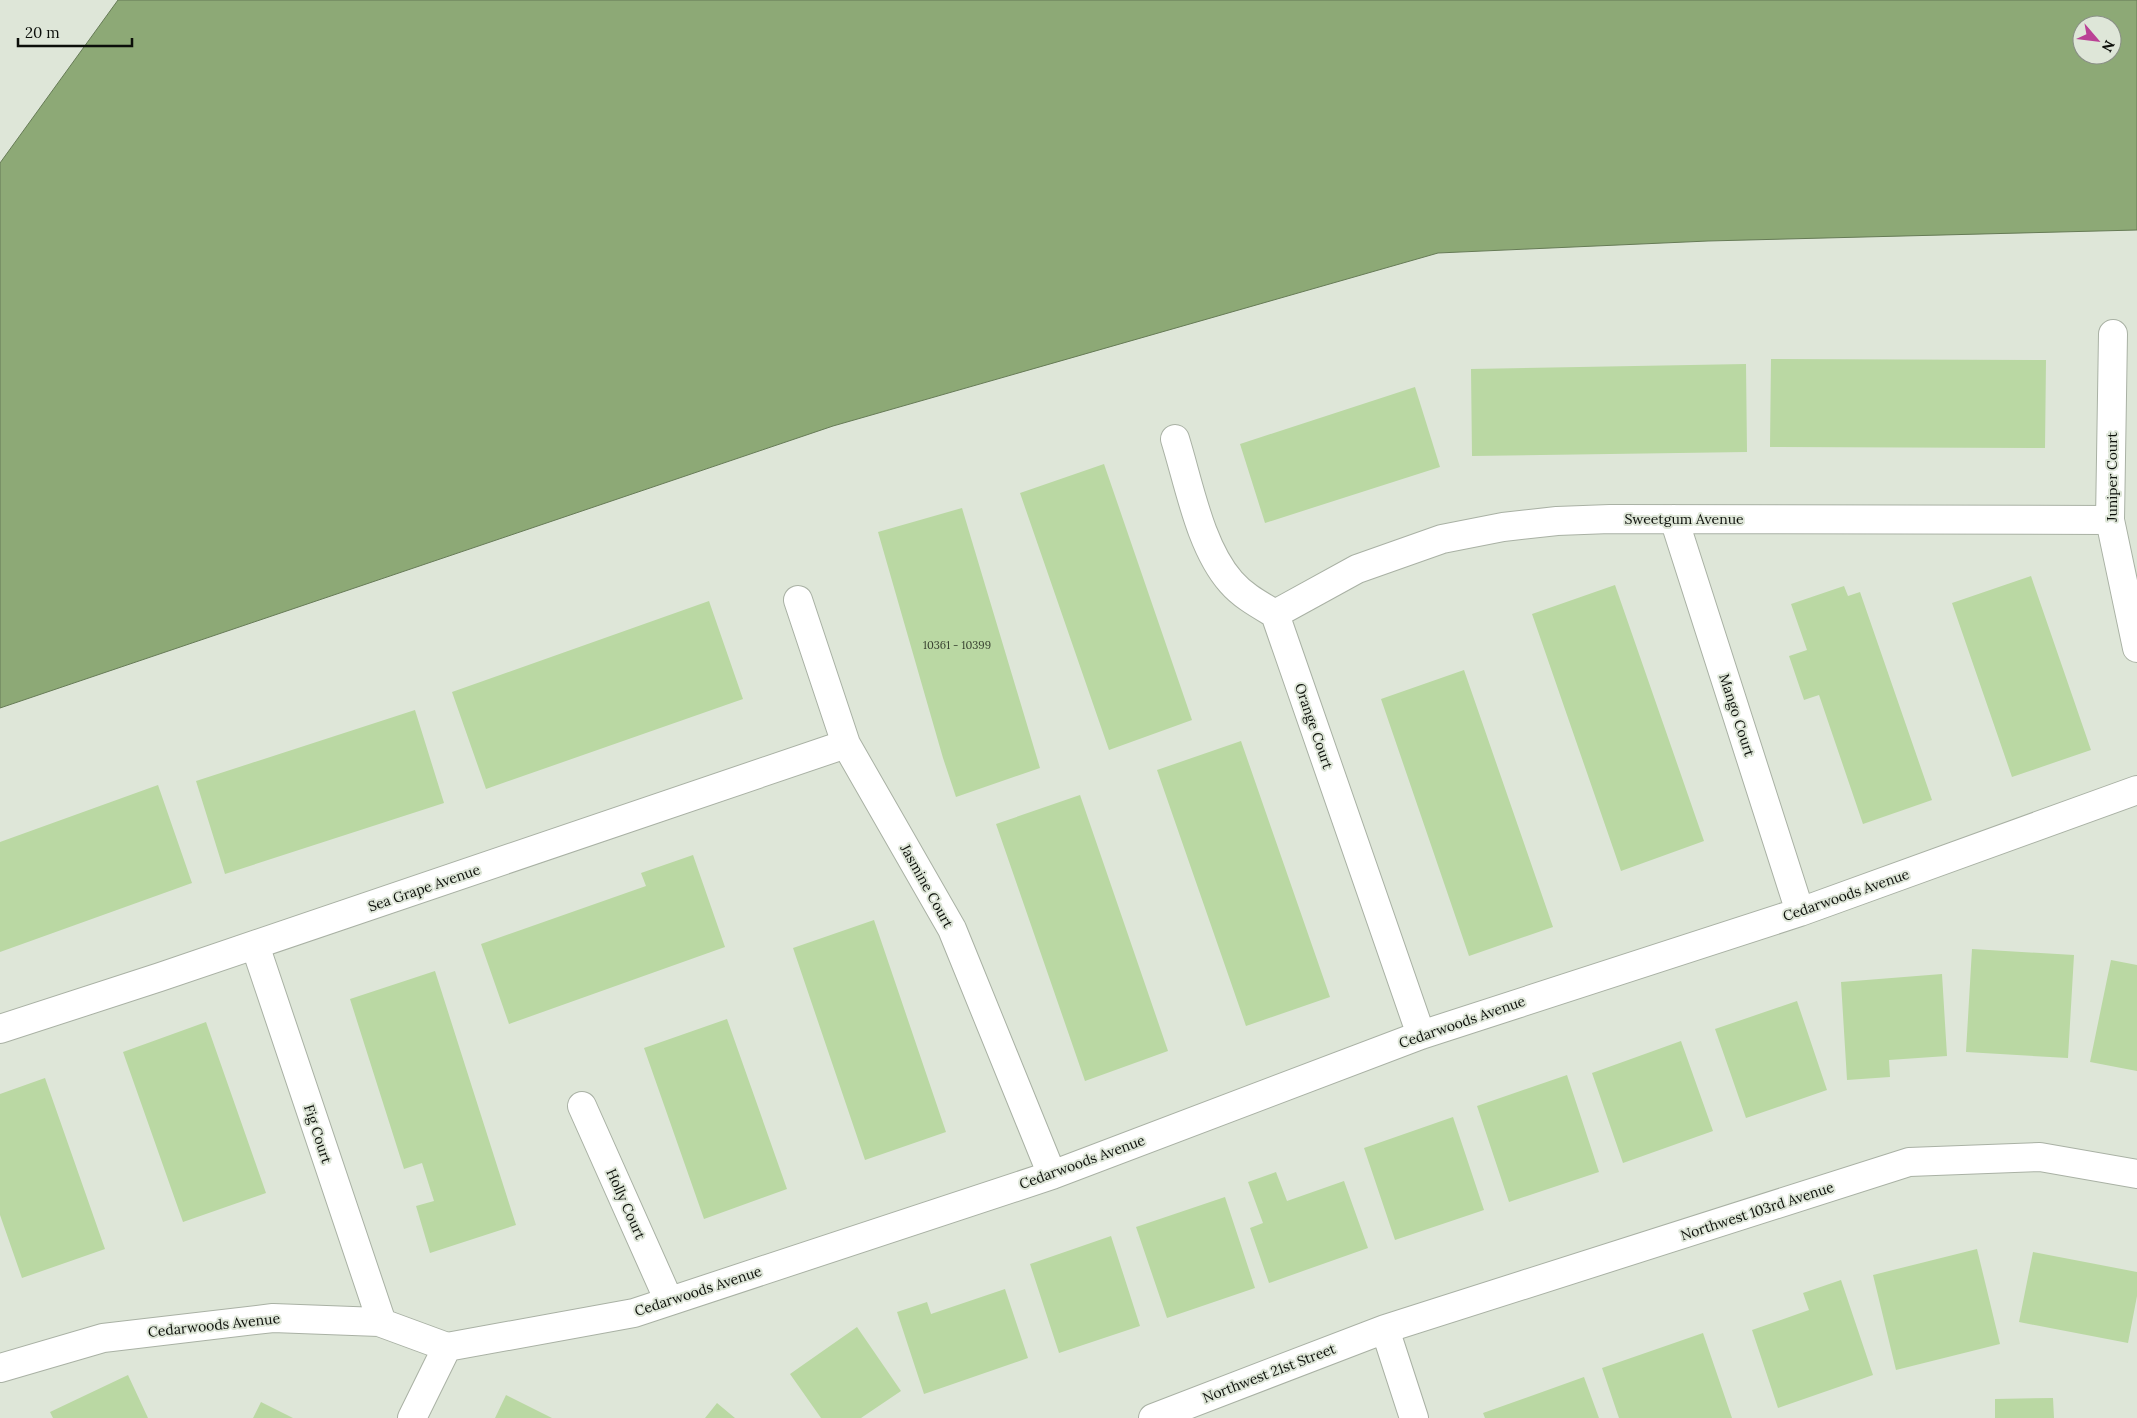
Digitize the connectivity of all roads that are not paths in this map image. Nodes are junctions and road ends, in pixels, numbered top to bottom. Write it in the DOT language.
graph roads {
  1 [pos="2113,334"];
  2 [pos="1175,439"];
  3 [pos="1674,519"];
  4 [pos="2110,520"];
  5 [pos="798,600"];
  6 [pos="1275,614"];
  7 [pos="2137,648"];
  8 [pos="846,744"];
  9 [pos="2137,790"];
  10 [pos="1800,912"];
  11 [pos="255,945"];
  12 [pos="0,1029"];
  13 [pos="1421,1035"];
  14 [pos="582,1106"];
  15 [pos="2137,1174"];
  16 [pos="1052,1175"];
  17 [pos="669,1301"];
  18 [pos="382,1323"];
  19 [pos="1386,1329"];
  20 [pos="447,1347"];
  21 [pos="0,1368"];
  22 [pos="412,1418"];
  23 [pos="1152,1418"];
  24 [pos="1414,1418"];
  1 -- 4 [label="street, Juniper Court"];
  2 -- 6 [label="street"];
  3 -- 4 [label="street, Sweetgum Avenue"];
  3 -- 6 [label="street, Sweetgum Avenue"];
  3 -- 10 [label="street, Mango Court"];
  4 -- 7 [label="street, Juniper Court"];
  5 -- 8 [label="street, Jasmine Court"];
  6 -- 13 [label="street, Orange Court"];
  8 -- 11 [label="street, Sea Grape Avenue"];
  8 -- 16 [label="street, Jasmine Court"];
  9 -- 10 [label="street, Cedarwoods Avenue"];
  10 -- 13 [label="street, Cedarwoods Avenue"];
  11 -- 12 [label="street, Sea Grape Avenue"];
  11 -- 18 [label="street, Fig Court"];
  13 -- 16 [label="street, Cedarwoods Avenue"];
  14 -- 17 [label="street, Holly Court"];
  15 -- 19 [label="street, Northwest 103rd Avenue"];
  16 -- 17 [label="street, Cedarwoods Avenue"];
  17 -- 20 [label="street, Cedarwoods Avenue"];
  18 -- 20 [label="street, Cedarwoods Avenue"];
  18 -- 21 [label="street, Cedarwoods Avenue"];
  19 -- 23 [label="street, Northwest 21st Street"];
  19 -- 24 [label="street"];
  20 -- 22 [label="street"];
}
